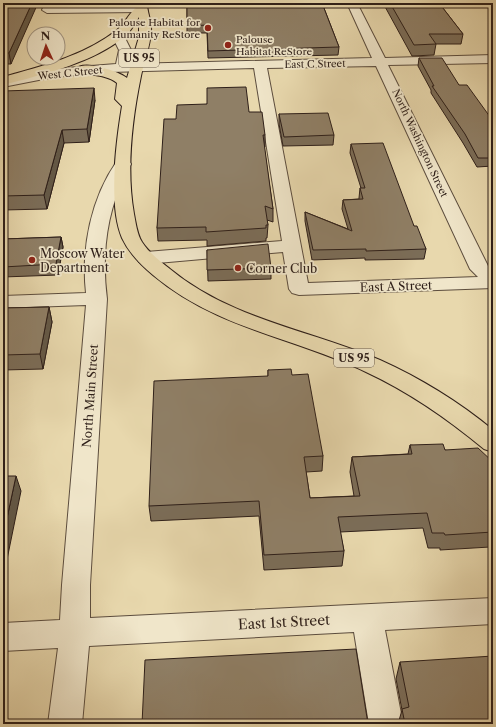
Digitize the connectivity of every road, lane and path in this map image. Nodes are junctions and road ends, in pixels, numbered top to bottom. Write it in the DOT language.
graph roads {
  1 [pos="50,3"];
  2 [pos="94,3"];
  3 [pos="352,3"];
  4 [pos="142,6"];
  5 [pos="115,9"];
  6 [pos="124,30"];
  7 [pos="493,59"];
  8 [pos="381,62"];
  9 [pos="260,65"];
  10 [pos="122,68"];
  11 [pos="137,68"];
  12 [pos="81,70"];
  13 [pos="3,82"];
  14 [pos="129,109"];
  15 [pos="123,164"];
  16 [pos="291,246"];
  17 [pos="146,258"];
  18 [pos="493,279"];
  19 [pos="493,282"];
  20 [pos="97,299"];
  21 [pos="3,302"];
  22 [pos="493,442"];
  23 [pos="493,611"];
  24 [pos="367,617"];
  25 [pos="75,633"];
  26 [pos="3,637"];
  27 [pos="65,724"];
  28 [pos="386,724"];
  1 -- 5 [label="street"];
  2 -- 5 [label="street"];
  3 -- 8 [label="street, North Washington Street"];
  4 -- 5 [label="street"];
  4 -- 6 [label="highway, US 95"];
  4 -- 11 [label="highway, North Main Street / US 95"];
  6 -- 10 [label="street"];
  6 -- 13 [label="highway, US 95"];
  7 -- 8 [label="street, East C Street"];
  8 -- 9 [label="street, East C Street"];
  8 -- 18 [label="street, North Washington Street"];
  9 -- 11 [label="street, East C Street"];
  9 -- 16 [label="street"];
  10 -- 11 [label="street, West C Street"];
  10 -- 12 [label="street, West C Street"];
  11 -- 14 [label="highway, North Main Street / US 95"];
  12 -- 13 [label="street, West C Street"];
  12 -- 14 [label="highway"];
  14 -- 15 [label="highway, North Main Street / US 95"];
  15 -- 17 [label="highway, North Main Street / US 95"];
  15 -- 20 [label="street, North Main Street"];
  16 -- 17 [label="street"];
  16 -- 19 [label="street, East A Street"];
  17 -- 22 [label="highway, North Main Street / US 95"];
  20 -- 21 [label="street"];
  20 -- 25 [label="street, North Main Street"];
  23 -- 24 [label="street, East 1st Street"];
  24 -- 25 [label="street, East 1st Street"];
  24 -- 28 [label="street"];
  25 -- 26 [label="street, East 1st Street"];
  25 -- 27 [label="street, North Main Street"];
}
